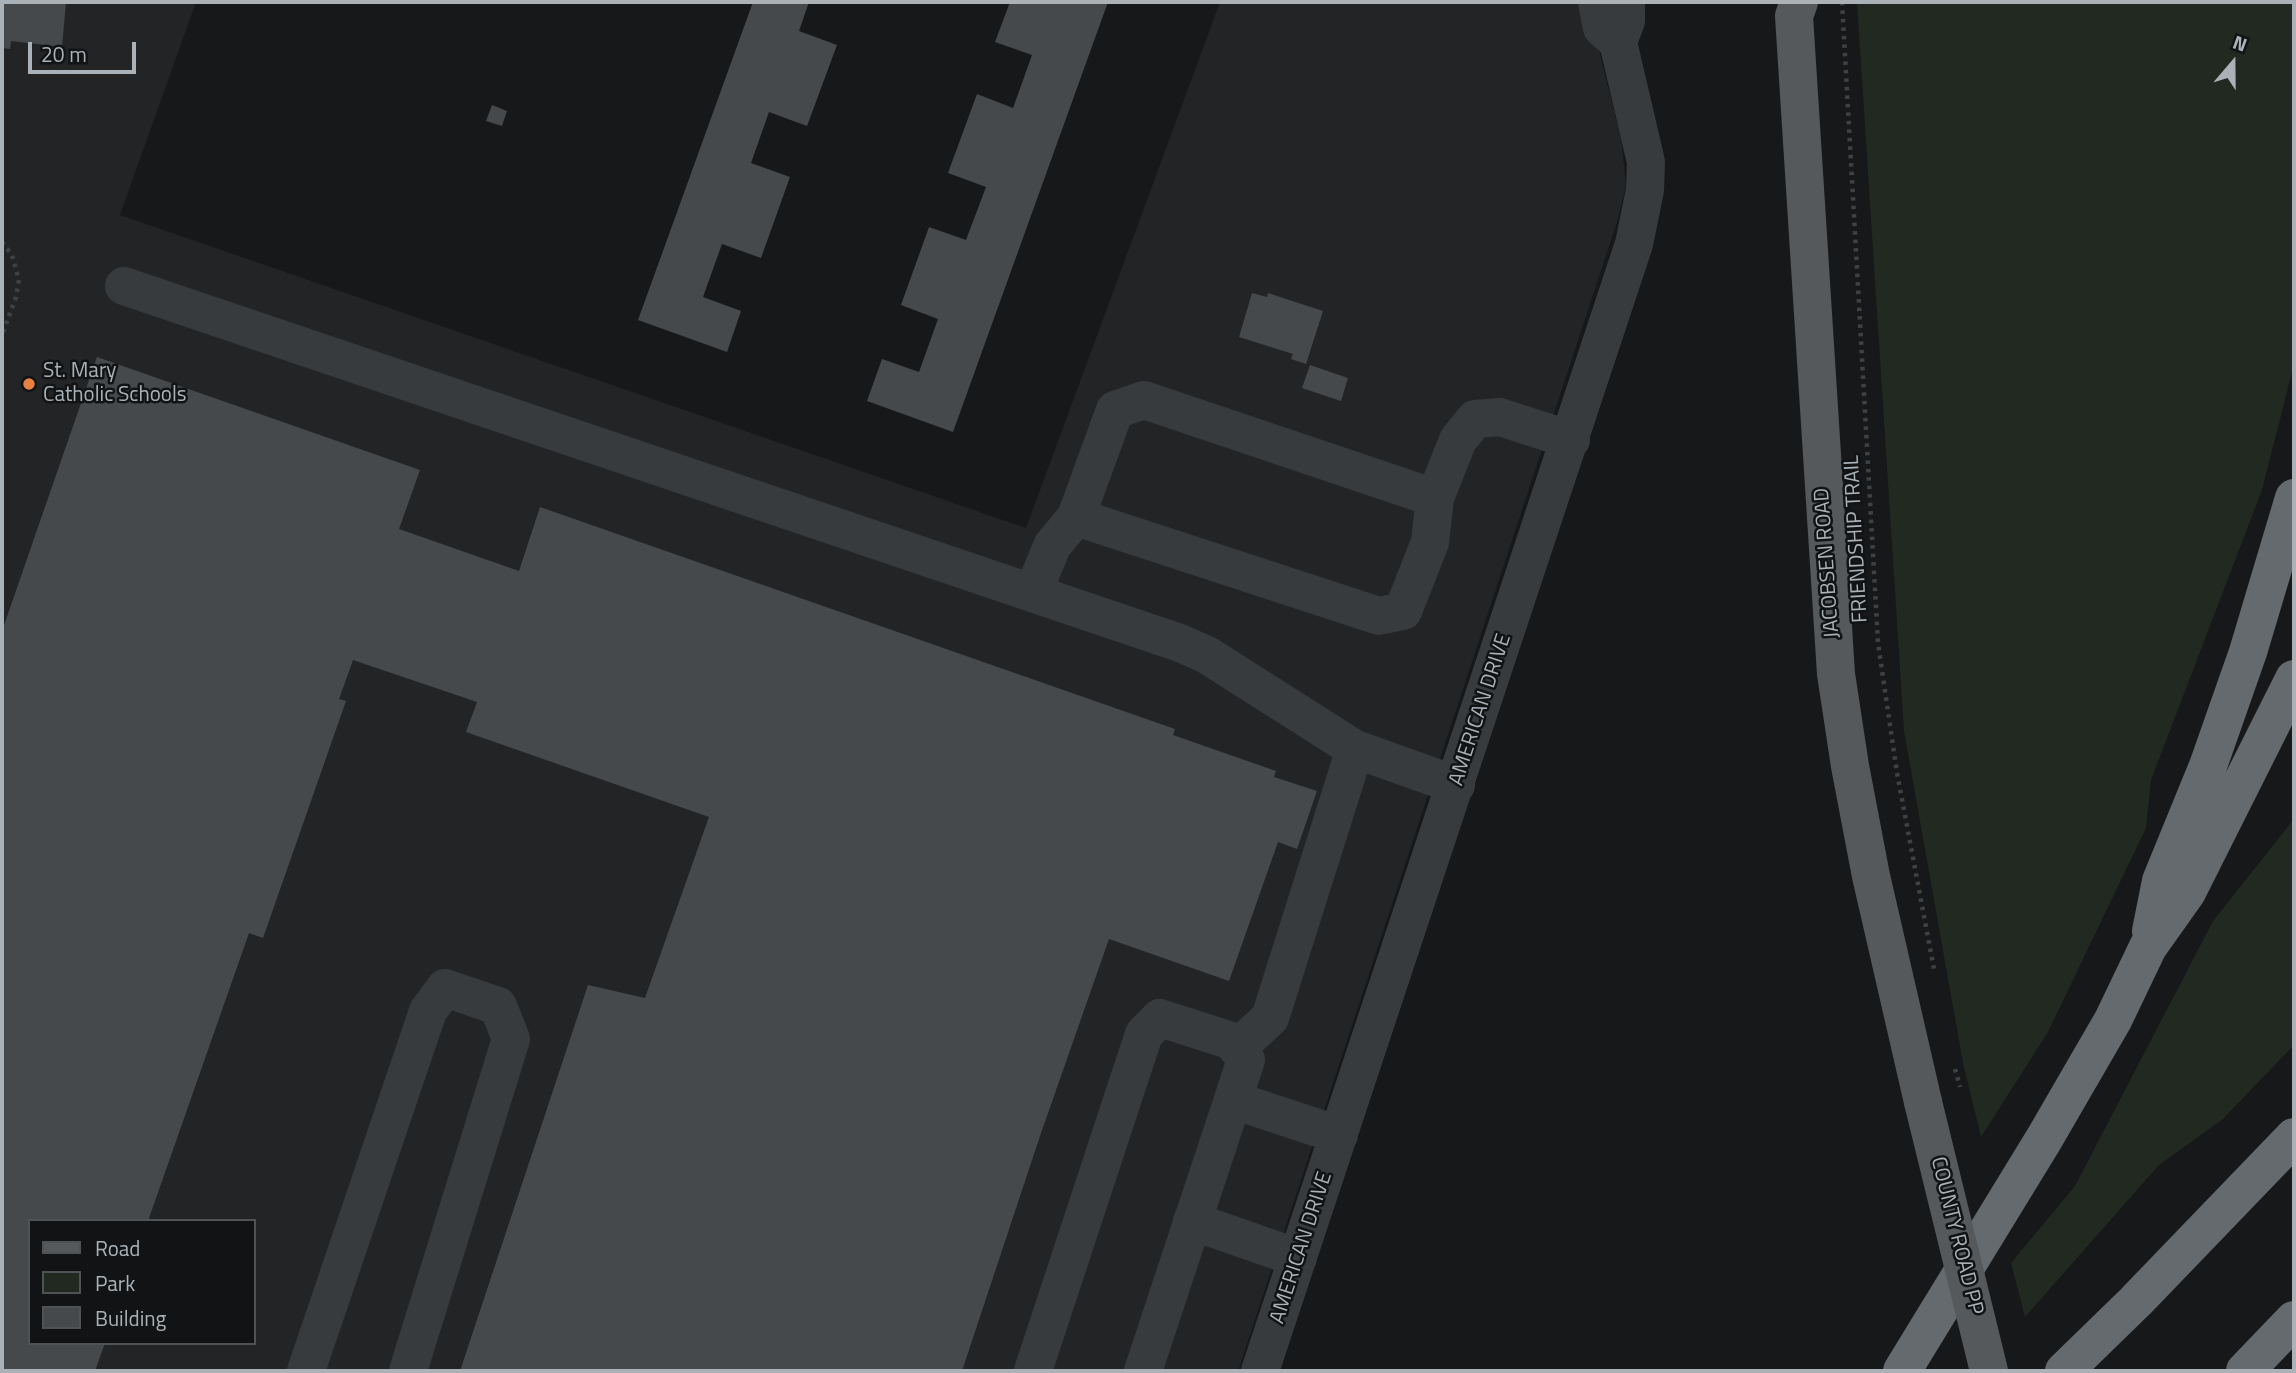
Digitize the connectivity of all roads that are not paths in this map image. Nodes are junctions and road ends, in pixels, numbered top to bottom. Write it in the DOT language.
graph roads {
  1 [pos="1597,2"];
  2 [pos="1626,2"];
  3 [pos="1793,7"];
  4 [pos="1618,42"];
  5 [pos="124,286"];
  6 [pos="1571,440"];
  7 [pos="1436,498"];
  8 [pos="2294,498"];
  9 [pos="1076,517"];
  10 [pos="1033,593"];
  11 [pos="2294,679"];
  12 [pos="1355,749"];
  13 [pos="1456,785"];
  14 [pos="2148,947"];
  15 [pos="1237,1048"];
  16 [pos="1233,1100"];
  17 [pos="1923,1102"];
  18 [pos="1339,1135"];
  19 [pos="2294,1137"];
  20 [pos="1192,1221"];
  21 [pos="1298,1258"];
  22 [pos="2294,1320"];
  23 [pos="306,1371"];
  24 [pos="408,1371"];
  25 [pos="1033,1371"];
  26 [pos="1143,1371"];
  27 [pos="1260,1371"];
  28 [pos="1902,1371"];
  29 [pos="1989,1371"];
  30 [pos="2064,1371"];
  31 [pos="2245,1371"];
  1 -- 4 [label="street, AMERICAN DRIVE"];
  2 -- 4 [label="street, AMERICAN DRIVE"];
  3 -- 17 [label="main road, JACOBSEN ROAD"];
  4 -- 6 [label="street, AMERICAN DRIVE"];
  5 -- 10 [label="street"];
  6 -- 7 [label="street"];
  6 -- 13 [label="street, AMERICAN DRIVE"];
  7 -- 9 [label="street"];
  7 -- 9 [label="street"];
  8 -- 14 [label="highway"];
  9 -- 10 [label="street"];
  10 -- 12 [label="street"];
  11 -- 14 [label="highway"];
  12 -- 13 [label="street"];
  12 -- 15 [label="street"];
  13 -- 18 [label="street, AMERICAN DRIVE"];
  14 -- 28 [label="highway"];
  15 -- 16 [label="street"];
  15 -- 25 [label="street"];
  16 -- 18 [label="street"];
  16 -- 20 [label="street"];
  17 -- 29 [label="main road, COUNTY ROAD PP, bridge"];
  18 -- 21 [label="street, AMERICAN DRIVE"];
  19 -- 30 [label="highway"];
  20 -- 21 [label="street"];
  20 -- 26 [label="street"];
  21 -- 27 [label="street, AMERICAN DRIVE"];
  22 -- 31 [label="highway"];
  23 -- 24 [label="street"];
}
